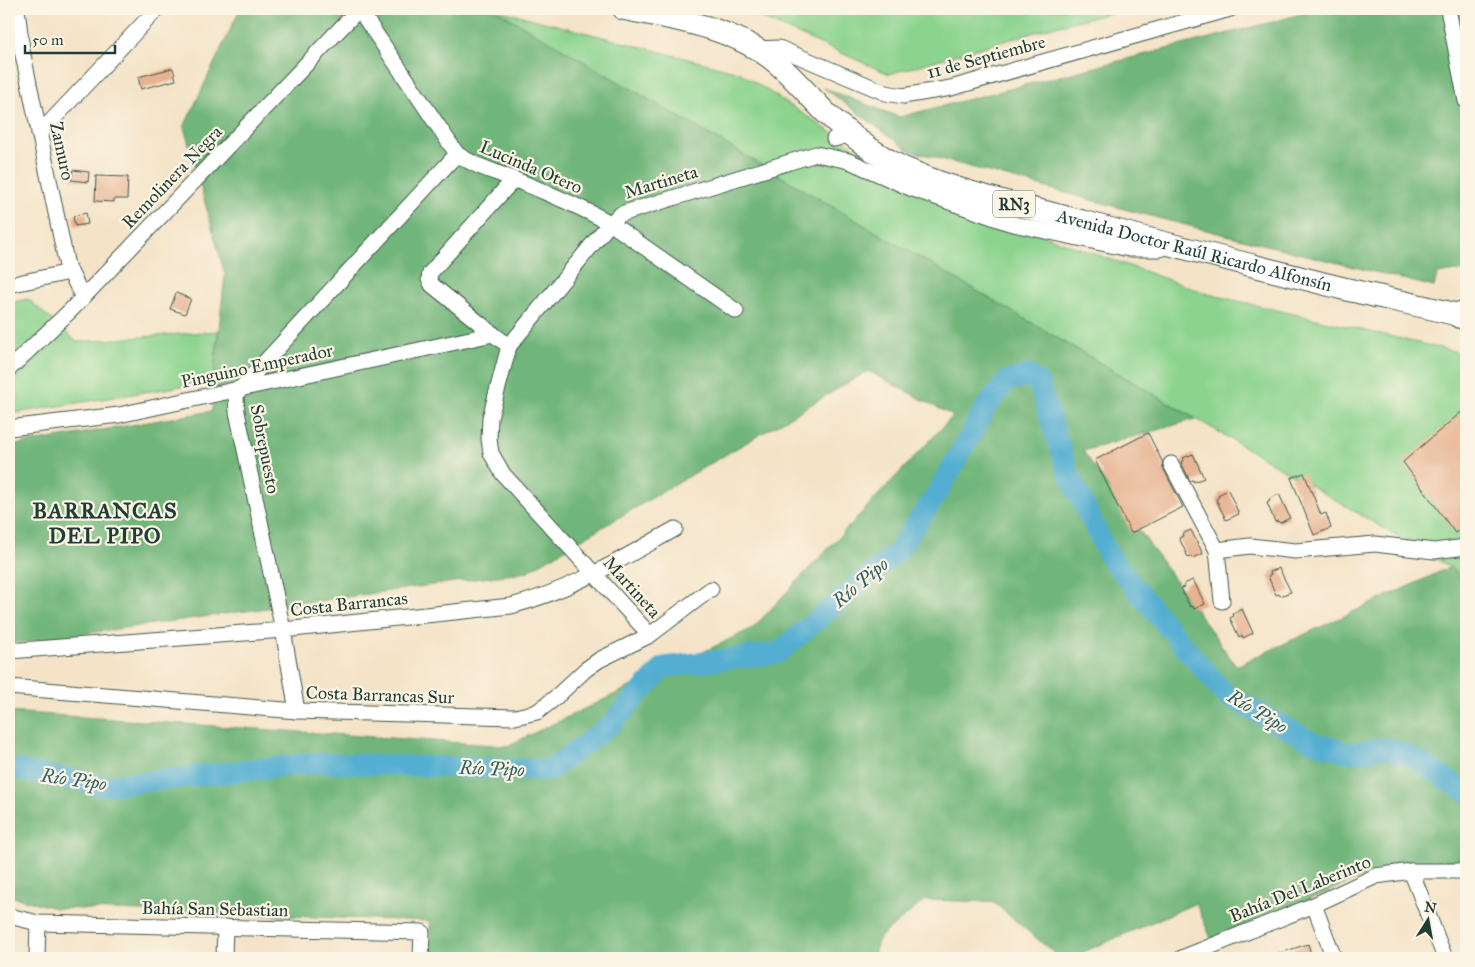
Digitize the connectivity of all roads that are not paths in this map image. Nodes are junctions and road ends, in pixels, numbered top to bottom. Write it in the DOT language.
graph roads {
  1 [pos="16,9"];
  2 [pos="157,9"];
  3 [pos="359,9"];
  4 [pos="624,9"];
  5 [pos="1230,9"];
  6 [pos="1448,9"];
  7 [pos="9,11"];
  8 [pos="755,49"];
  9 [pos="1466,101"];
  10 [pos="39,134"];
  11 [pos="457,154"];
  12 [pos="514,179"];
  13 [pos="610,223"];
  14 [pos="1188,249"];
  15 [pos="70,272"];
  16 [pos="9,285"];
  17 [pos="84,297"];
  18 [pos="736,311"];
  19 [pos="1464,315"];
  20 [pos="493,334"];
  21 [pos="509,346"];
  22 [pos="9,369"];
  23 [pos="239,390"];
  24 [pos="9,428"];
  25 [pos="1171,464"];
  26 [pos="675,529"];
  27 [pos="1466,547"];
  28 [pos="1217,550"];
  29 [pos="595,573"];
  30 [pos="711,589"];
  31 [pos="1222,601"];
  32 [pos="283,630"];
  33 [pos="650,635"];
  34 [pos="9,651"];
  35 [pos="9,687"];
  36 [pos="297,712"];
  37 [pos="1411,871"];
  38 [pos="1466,871"];
  39 [pos="1314,905"];
  40 [pos="9,916"];
  41 [pos="38,923"];
  42 [pos="225,928"];
  43 [pos="37,958"];
  44 [pos="224,958"];
  45 [pos="421,958"];
  46 [pos="1182,958"];
  47 [pos="1334,958"];
  48 [pos="1445,958"];
  1 -- 7 [label="street"];
  1 -- 10 [label="street, Zamuro"];
  2 -- 10 [label="street"];
  3 -- 11 [label="street, Lucinda Otero"];
  3 -- 17 [label="street, Remolinera Negra"];
  4 -- 8 [label="main road, Avenida Doctor Raúl Ricardo Alfonsín / RN3"];
  5 -- 8 [label="street, 11 de Septiembre"];
  6 -- 9 [label="street"];
  8 -- 14 [label="main road, Avenida Doctor Raúl Ricardo Alfonsín / RN3"];
  10 -- 15 [label="street, Zamuro"];
  11 -- 12 [label="street, Lucinda Otero"];
  11 -- 23 [label="street, Sobrepuesto"];
  12 -- 13 [label="street, Lucinda Otero"];
  12 -- 20 [label="street"];
  13 -- 14 [label="street, Martineta"];
  13 -- 18 [label="street, Lucinda Otero"];
  13 -- 21 [label="street, Martineta"];
  14 -- 19 [label="main road, Avenida Doctor Raúl Ricardo Alfonsín / RN3"];
  15 -- 16 [label="street"];
  15 -- 17 [label="street, Zamuro"];
  17 -- 22 [label="street, Remolinera Negra"];
  20 -- 21 [label="street"];
  20 -- 23 [label="street, Pinguino Emperador"];
  21 -- 29 [label="street, Martineta"];
  23 -- 24 [label="street, Pinguino Emperador"];
  23 -- 32 [label="street, Sobrepuesto"];
  25 -- 28 [label="street"];
  26 -- 29 [label="street, Costa Barrancas"];
  27 -- 28 [label="street"];
  28 -- 31 [label="street"];
  29 -- 32 [label="street, Costa Barrancas"];
  29 -- 33 [label="street, Martineta"];
  30 -- 33 [label="street, Costa Barrancas Sur"];
  32 -- 34 [label="street, Costa Barrancas"];
  32 -- 36 [label="street, Sobrepuesto"];
  33 -- 36 [label="street, Costa Barrancas Sur"];
  35 -- 36 [label="street, Costa Barrancas Sur"];
  37 -- 38 [label="street, Bahía Del Laberinto"];
  37 -- 39 [label="street, Bahía Del Laberinto"];
  37 -- 48 [label="street"];
  39 -- 46 [label="street, Bahía Del Laberinto"];
  39 -- 47 [label="street"];
  40 -- 41 [label="street, Bahía San Sebastian"];
  41 -- 42 [label="street, Bahía San Sebastian"];
  41 -- 43 [label="street"];
  42 -- 44 [label="street"];
  42 -- 45 [label="street, Bahía San Sebastian"];
}
